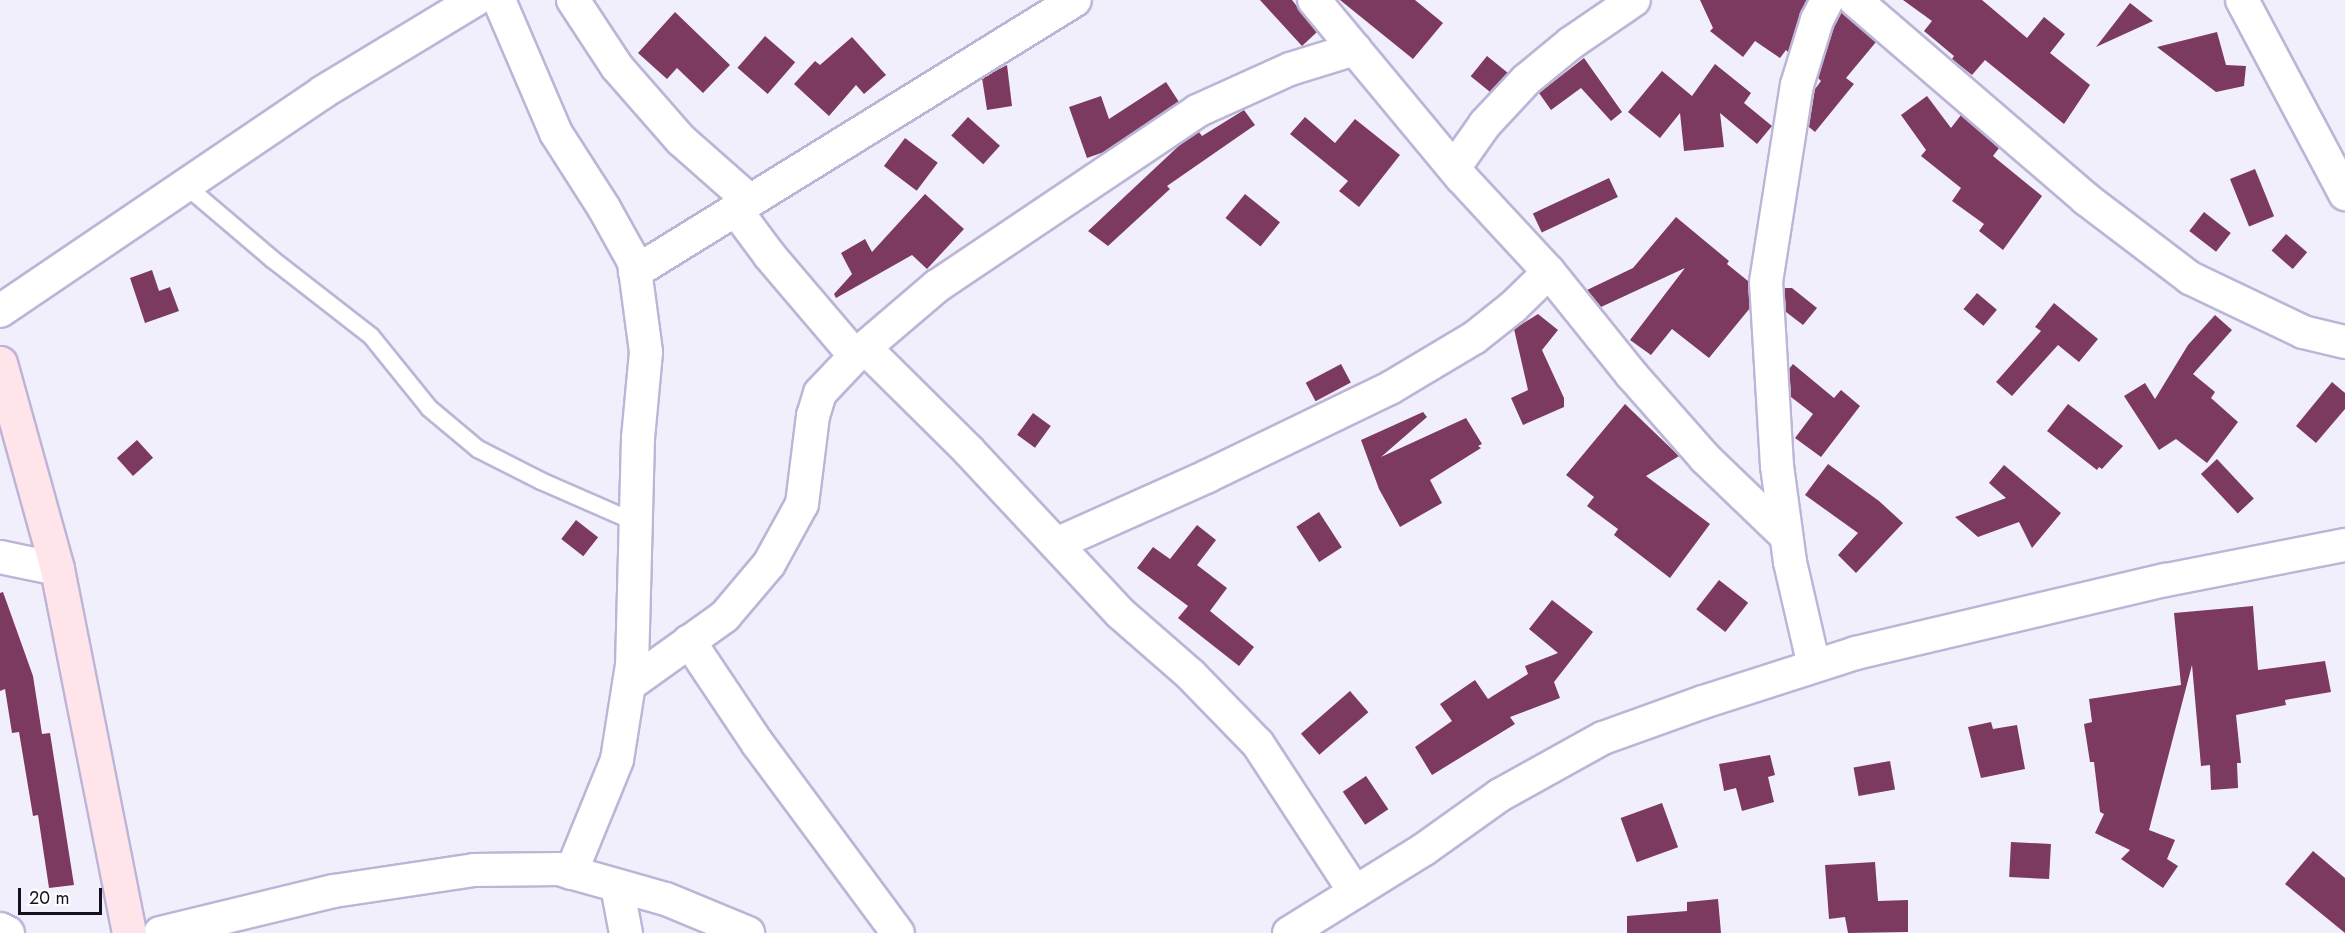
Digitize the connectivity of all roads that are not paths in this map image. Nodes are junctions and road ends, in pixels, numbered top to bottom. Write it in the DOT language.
graph roads {
  1 [pos="475,0"];
  2 [pos="499,0"];
  3 [pos="573,0"];
  4 [pos="1075,0"];
  5 [pos="1314,0"];
  6 [pos="1634,0"];
  7 [pos="1827,0"];
  8 [pos="1855,0"];
  9 [pos="2242,0"];
  10 [pos="1355,49"];
  11 [pos="1454,168"];
  12 [pos="184,184"];
  13 [pos="2345,194"];
  14 [pos="742,205"];
  15 [pos="634,272"];
  16 [pos="1549,272"];
  17 [pos="0,311"];
  18 [pos="2345,342"];
  19 [pos="860,352"];
  20 [pos="0,363"];
  21 [pos="635,522"];
  22 [pos="1786,536"];
  23 [pos="1056,544"];
  24 [pos="2345,544"];
  25 [pos="0,557"];
  26 [pos="57,569"];
  27 [pos="689,641"];
  28 [pos="1814,666"];
  29 [pos="629,685"];
  30 [pos="571,873"];
  31 [pos="617,886"];
  32 [pos="1355,892"];
  33 [pos="0,929"];
  34 [pos="8,933"];
  35 [pos="129,933"];
  36 [pos="160,933"];
  37 [pos="626,933"];
  38 [pos="748,933"];
  39 [pos="898,933"];
  40 [pos="1289,933"];
  1 -- 12 [label="street"];
  2 -- 15 [label="street"];
  3 -- 14 [label="street"];
  4 -- 14 [label="street"];
  5 -- 10 [label="street"];
  6 -- 11 [label="street"];
  7 -- 22 [label="street"];
  8 -- 18 [label="street"];
  9 -- 13 [label="street"];
  10 -- 11 [label="street"];
  10 -- 19 [label="street"];
  11 -- 16 [label="street"];
  12 -- 17 [label="street"];
  12 -- 21 [label="lane"];
  14 -- 15 [label="street"];
  14 -- 19 [label="street"];
  15 -- 21 [label="street"];
  16 -- 22 [label="street"];
  16 -- 23 [label="street"];
  19 -- 23 [label="street"];
  19 -- 27 [label="street"];
  20 -- 26 [label="street"];
  21 -- 29 [label="street"];
  22 -- 28 [label="street"];
  23 -- 32 [label="street"];
  24 -- 28 [label="street"];
  25 -- 26 [label="street"];
  26 -- 35 [label="street"];
  27 -- 29 [label="street"];
  27 -- 39 [label="street"];
  28 -- 32 [label="street"];
  29 -- 30 [label="street"];
  30 -- 31 [label="street"];
  30 -- 36 [label="street"];
  31 -- 37 [label="street"];
  31 -- 38 [label="street"];
  32 -- 40 [label="street"];
  33 -- 34 [label="street"];
}
